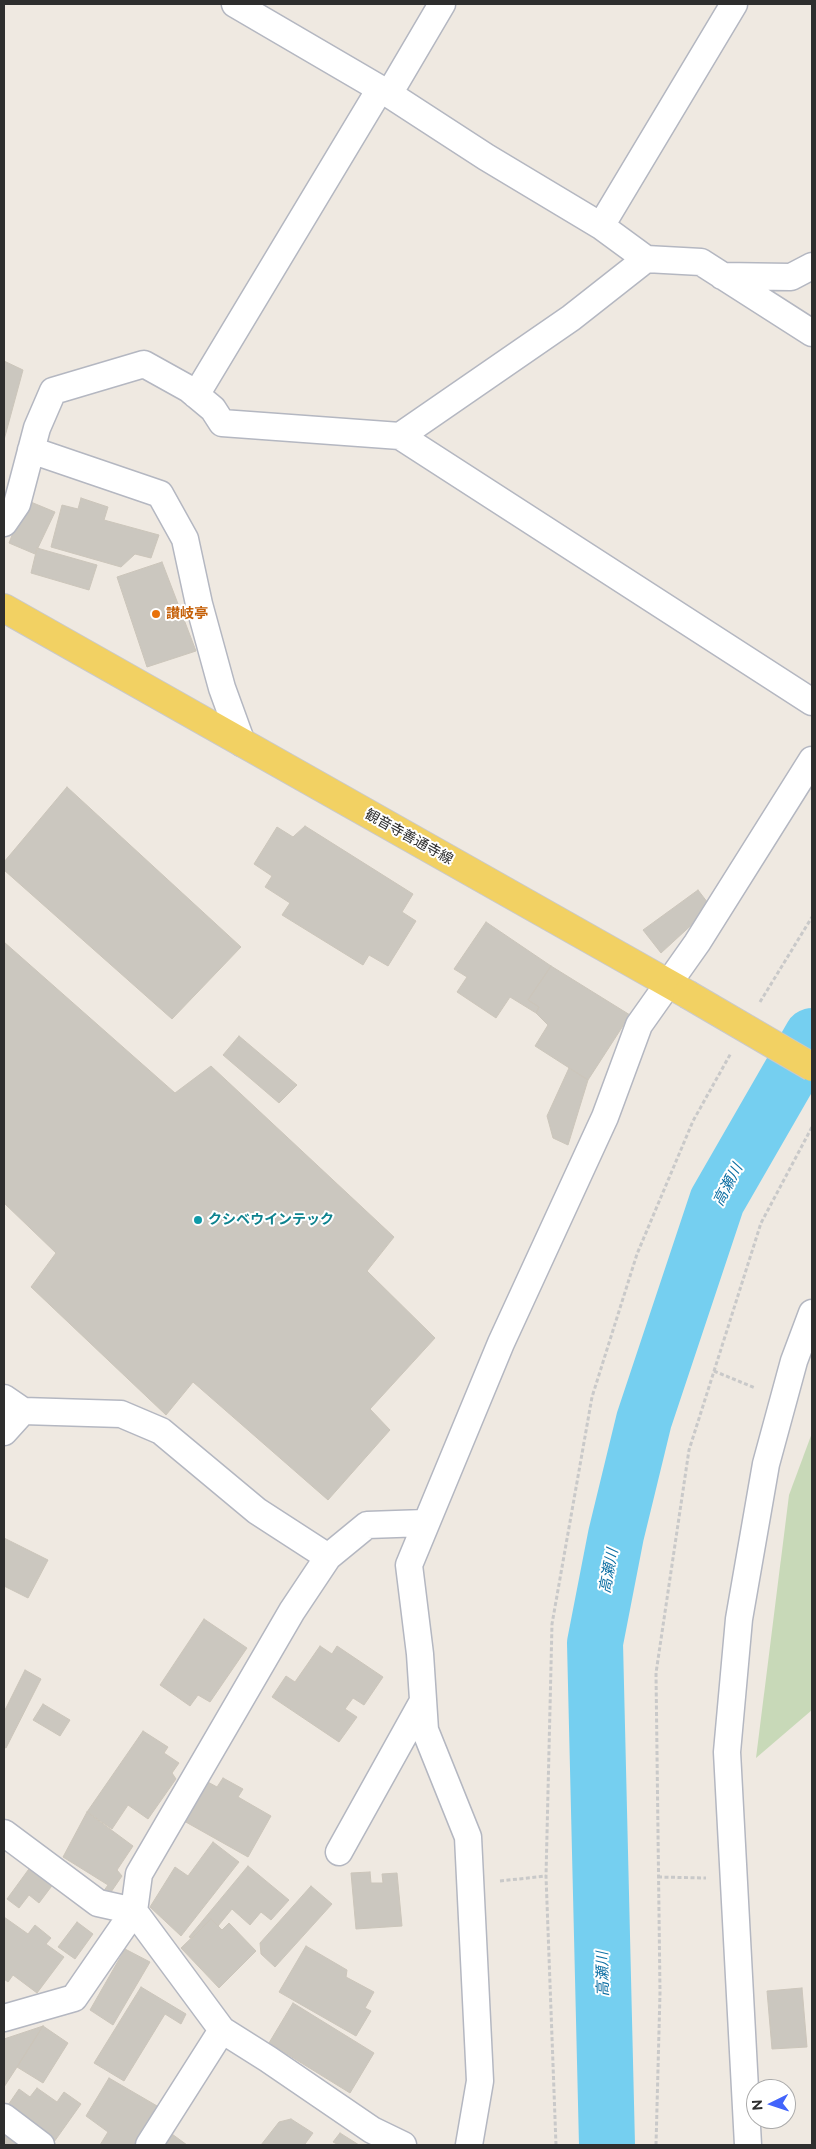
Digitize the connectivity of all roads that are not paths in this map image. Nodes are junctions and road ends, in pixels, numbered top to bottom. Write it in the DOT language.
graph roads {
  1 [pos="235,4"];
  2 [pos="442,4"];
  3 [pos="734,4"];
  4 [pos="384,92"];
  5 [pos="601,226"];
  6 [pos="646,259"];
  7 [pos="812,266"];
  8 [pos="722,276"];
  9 [pos="812,333"];
  10 [pos="196,395"];
  11 [pos="400,436"];
  12 [pos="31,450"];
  13 [pos="4,522"];
  14 [pos="4,608"];
  15 [pos="812,702"];
  16 [pos="242,743"];
  17 [pos="812,760"];
  18 [pos="678,989"];
  19 [pos="812,1067"];
  20 [pos="812,1314"];
  21 [pos="13,1404"];
  22 [pos="4,1432"];
  23 [pos="425,1523"];
  24 [pos="328,1557"];
  25 [pos="423,1701"];
  26 [pos="4,1833"];
  27 [pos="339,1852"];
  28 [pos="134,1911"];
  29 [pos="4,2018"];
  30 [pos="222,2030"];
  31 [pos="4,2118"];
  32 [pos="40,2145"];
  33 [pos="150,2145"];
  34 [pos="403,2145"];
  35 [pos="469,2145"];
  36 [pos="748,2145"];
  1 -- 4 [label="street"];
  2 -- 4 [label="street"];
  3 -- 5 [label="street"];
  4 -- 5 [label="street"];
  4 -- 10 [label="street"];
  5 -- 6 [label="street"];
  6 -- 8 [label="street"];
  6 -- 11 [label="street"];
  7 -- 8 [label="street"];
  8 -- 9 [label="street"];
  10 -- 11 [label="street"];
  10 -- 12 [label="street"];
  11 -- 15 [label="street"];
  12 -- 13 [label="street"];
  12 -- 16 [label="street"];
  14 -- 16 [label="main road, 観音寺善通寺線"];
  16 -- 18 [label="main road, 観音寺善通寺線"];
  17 -- 18 [label="street"];
  18 -- 19 [label="main road, 観音寺善通寺線, bridge"];
  18 -- 23 [label="street"];
  20 -- 36 [label="street"];
  21 -- 22 [label="street"];
  21 -- 24 [label="street"];
  23 -- 24 [label="street"];
  23 -- 25 [label="street"];
  24 -- 28 [label="street"];
  25 -- 27 [label="street"];
  25 -- 35 [label="street"];
  26 -- 28 [label="street"];
  28 -- 29 [label="street"];
  28 -- 30 [label="street"];
  30 -- 33 [label="street"];
  30 -- 34 [label="street"];
  31 -- 32 [label="street"];
}
